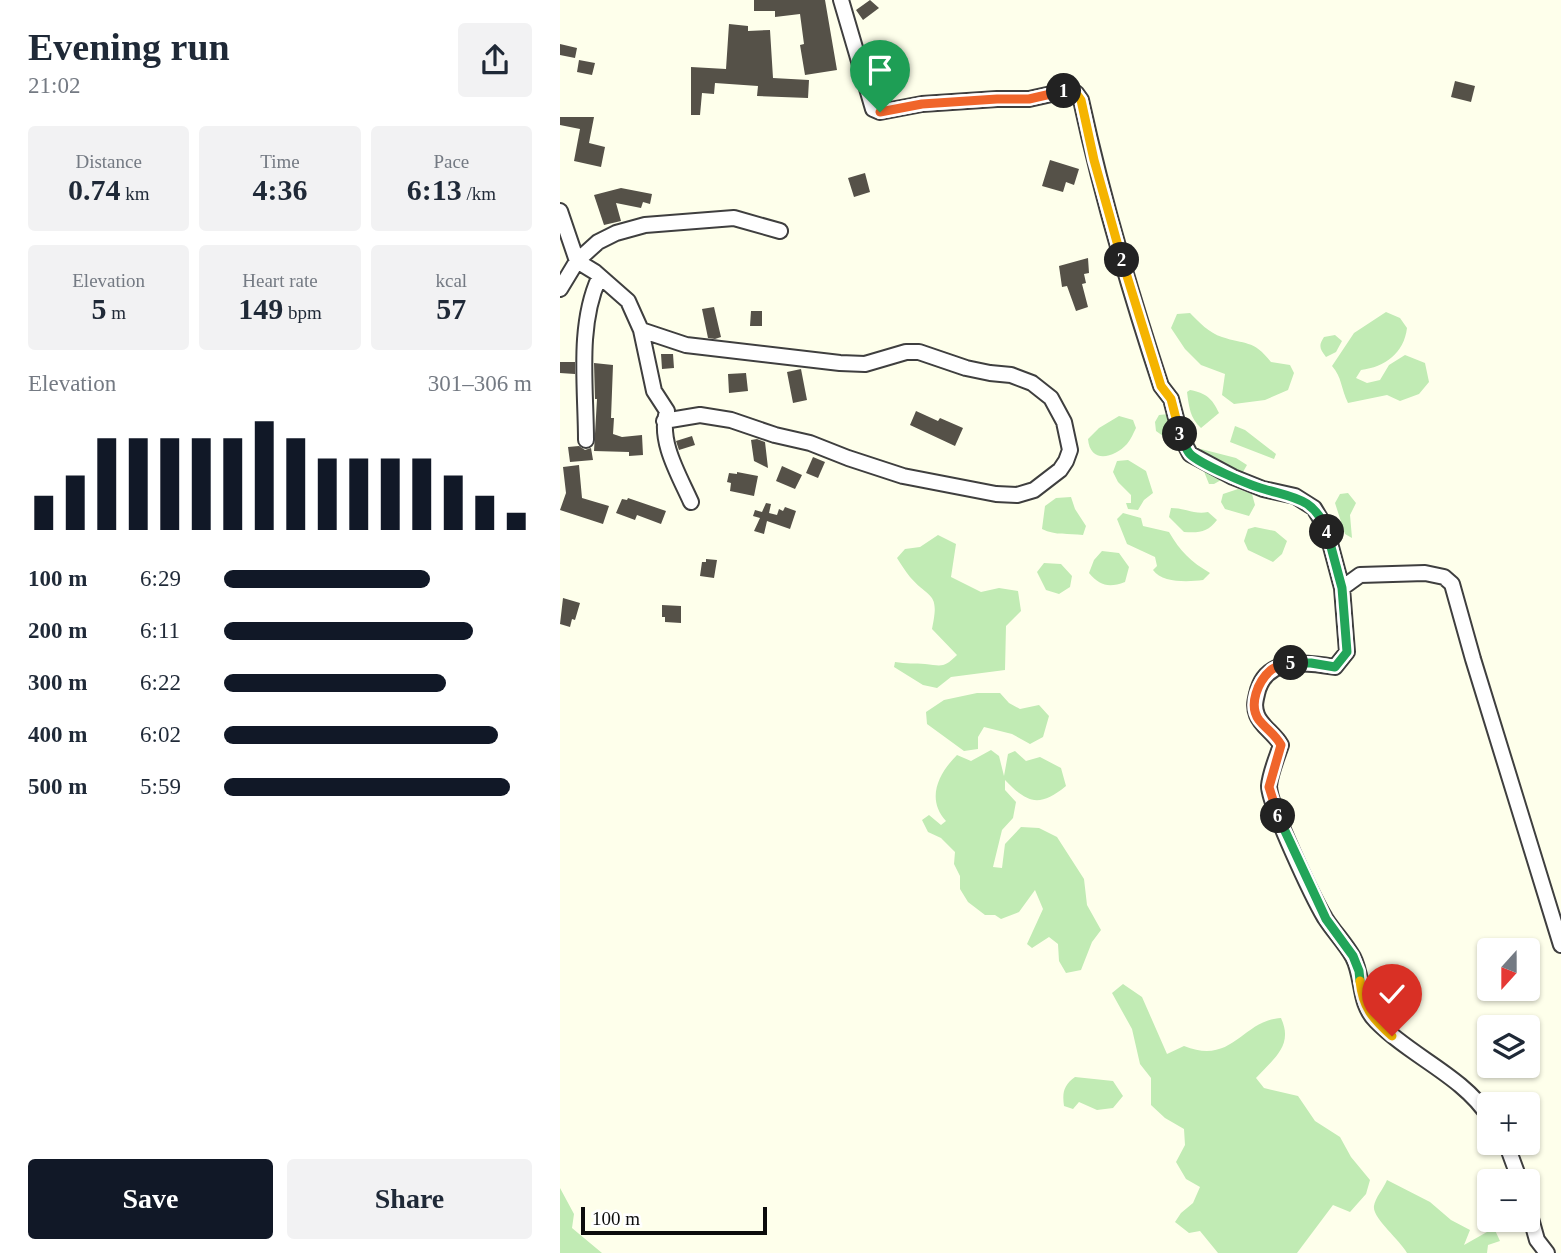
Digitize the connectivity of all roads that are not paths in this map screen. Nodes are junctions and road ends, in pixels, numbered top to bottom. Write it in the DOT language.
graph roads {
  1 [pos="841,0"];
  2 [pos="560,211"];
  3 [pos="780,230"];
  4 [pos="577,261"];
  5 [pos="599,278"];
  6 [pos="560,289"];
  7 [pos="641,330"];
  8 [pos="664,421"];
  9 [pos="586,440"];
  10 [pos="691,502"];
  11 [pos="1342,588"];
  12 [pos="1561,945"];
  13 [pos="1477,1101"];
  14 [pos="1535,1232"];
  15 [pos="1547,1253"];
  1 -- 11 [label="street"];
  2 -- 4 [label="street"];
  3 -- 4 [label="street"];
  4 -- 5 [label="street"];
  4 -- 6 [label="street"];
  5 -- 7 [label="street"];
  5 -- 9 [label="street"];
  7 -- 8 [label="street"];
  7 -- 8 [label="street"];
  8 -- 10 [label="street"];
  11 -- 12 [label="street"];
  11 -- 13 [label="street"];
  14 -- 15 [label="street"];
}
